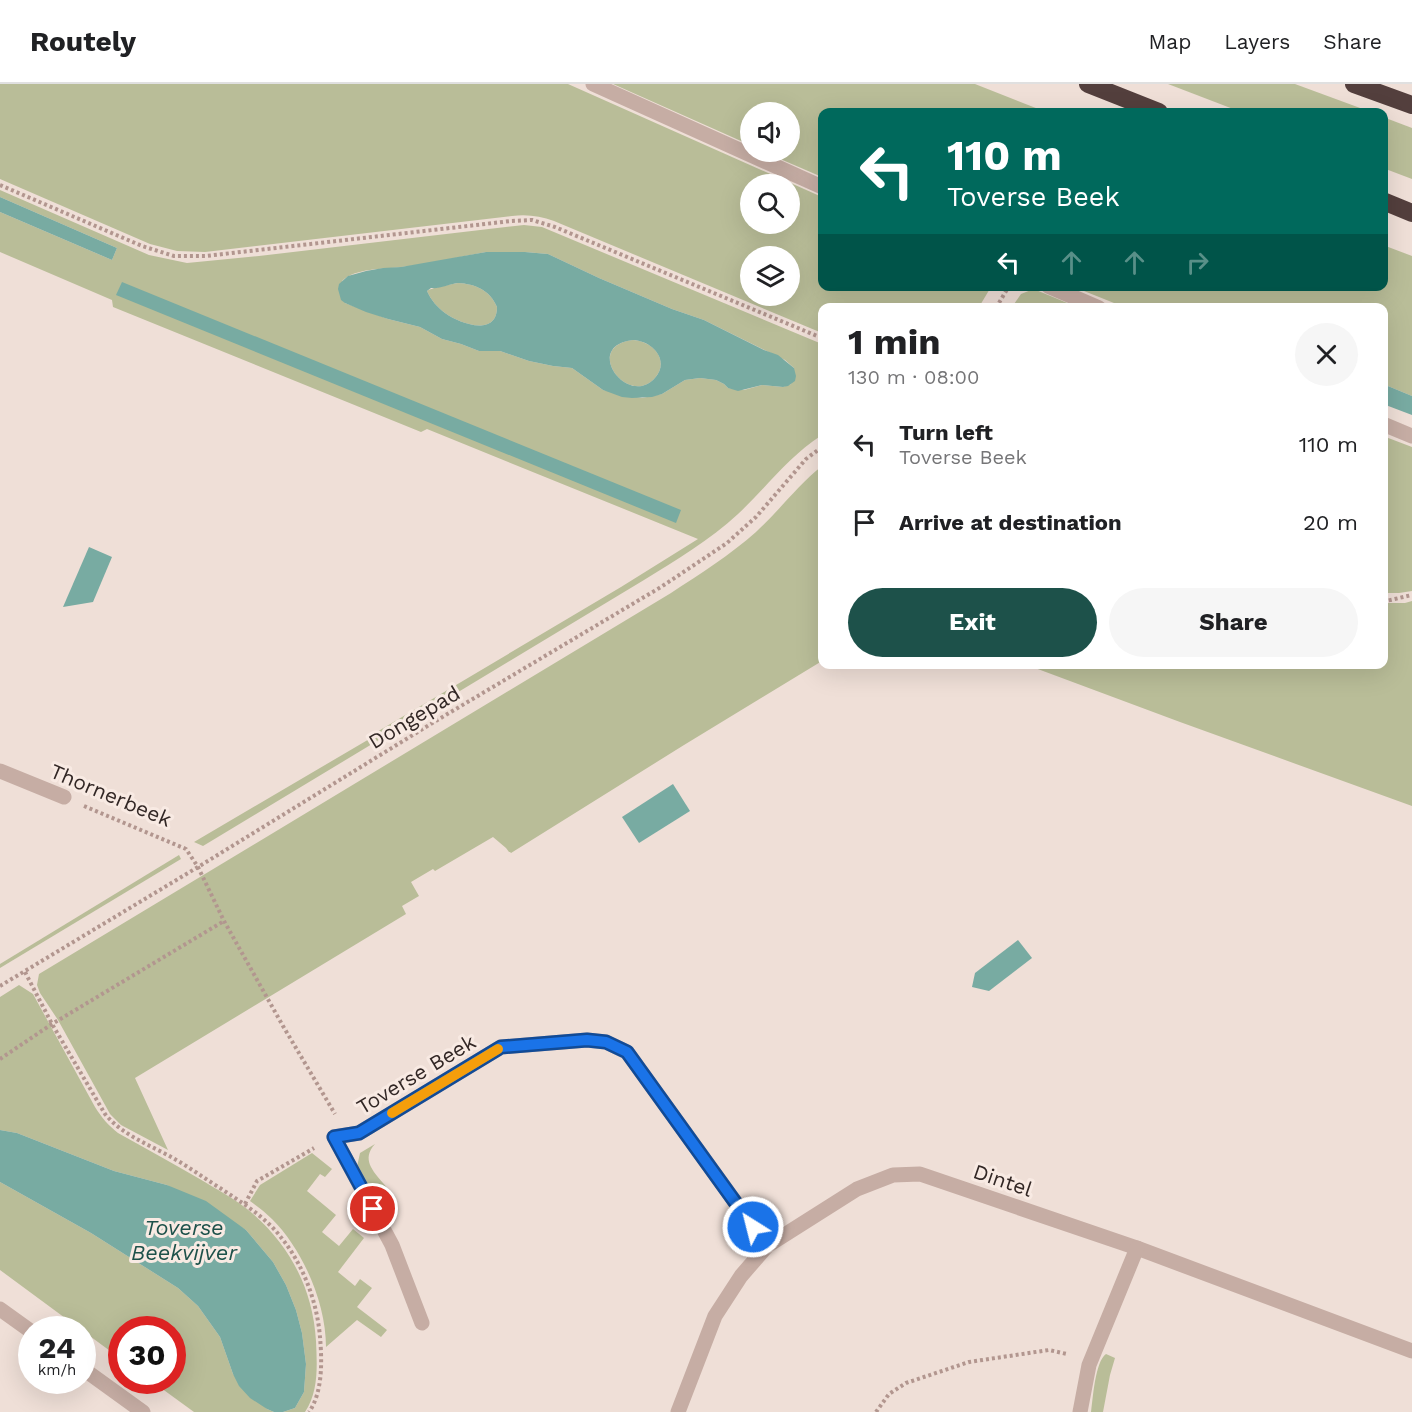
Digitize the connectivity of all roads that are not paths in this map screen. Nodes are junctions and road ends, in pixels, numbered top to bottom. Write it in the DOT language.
graph roads {
  1 [pos="593,84"];
  2 [pos="1088,84"];
  3 [pos="1353,84"];
  4 [pos="1412,105"];
  5 [pos="1149,108"];
  6 [pos="818,185"];
  7 [pos="1388,203"];
  8 [pos="1412,213"];
  9 [pos="1060,291"];
  10 [pos="1087,303"];
  11 [pos="1388,426"];
  12 [pos="1412,436"];
  13 [pos="0,771"];
  14 [pos="64,797"];
  15 [pos="767,1246"];
  16 [pos="1137,1248"];
  17 [pos="0,1309"];
  18 [pos="18,1322"];
  19 [pos="422,1323"];
  20 [pos="1412,1352"];
  21 [pos="96,1378"];
  22 [pos="143,1412"];
  23 [pos="678,1412"];
  24 [pos="1080,1412"];
  1 -- 6 [label="street"];
  2 -- 5 [label="highway"];
  3 -- 4 [label="highway"];
  7 -- 8 [label="highway"];
  9 -- 10 [label="street"];
  11 -- 12 [label="street"];
  13 -- 14 [label="street, Thornerbeek"];
  15 -- 16 [label="street, Dintel"];
  15 -- 19 [label="street, Toverse Beek"];
  15 -- 23 [label="street, Dintel"];
  16 -- 20 [label="street, Dintel"];
  16 -- 24 [label="street"];
  17 -- 18 [label="street"];
  21 -- 22 [label="street"];
}
